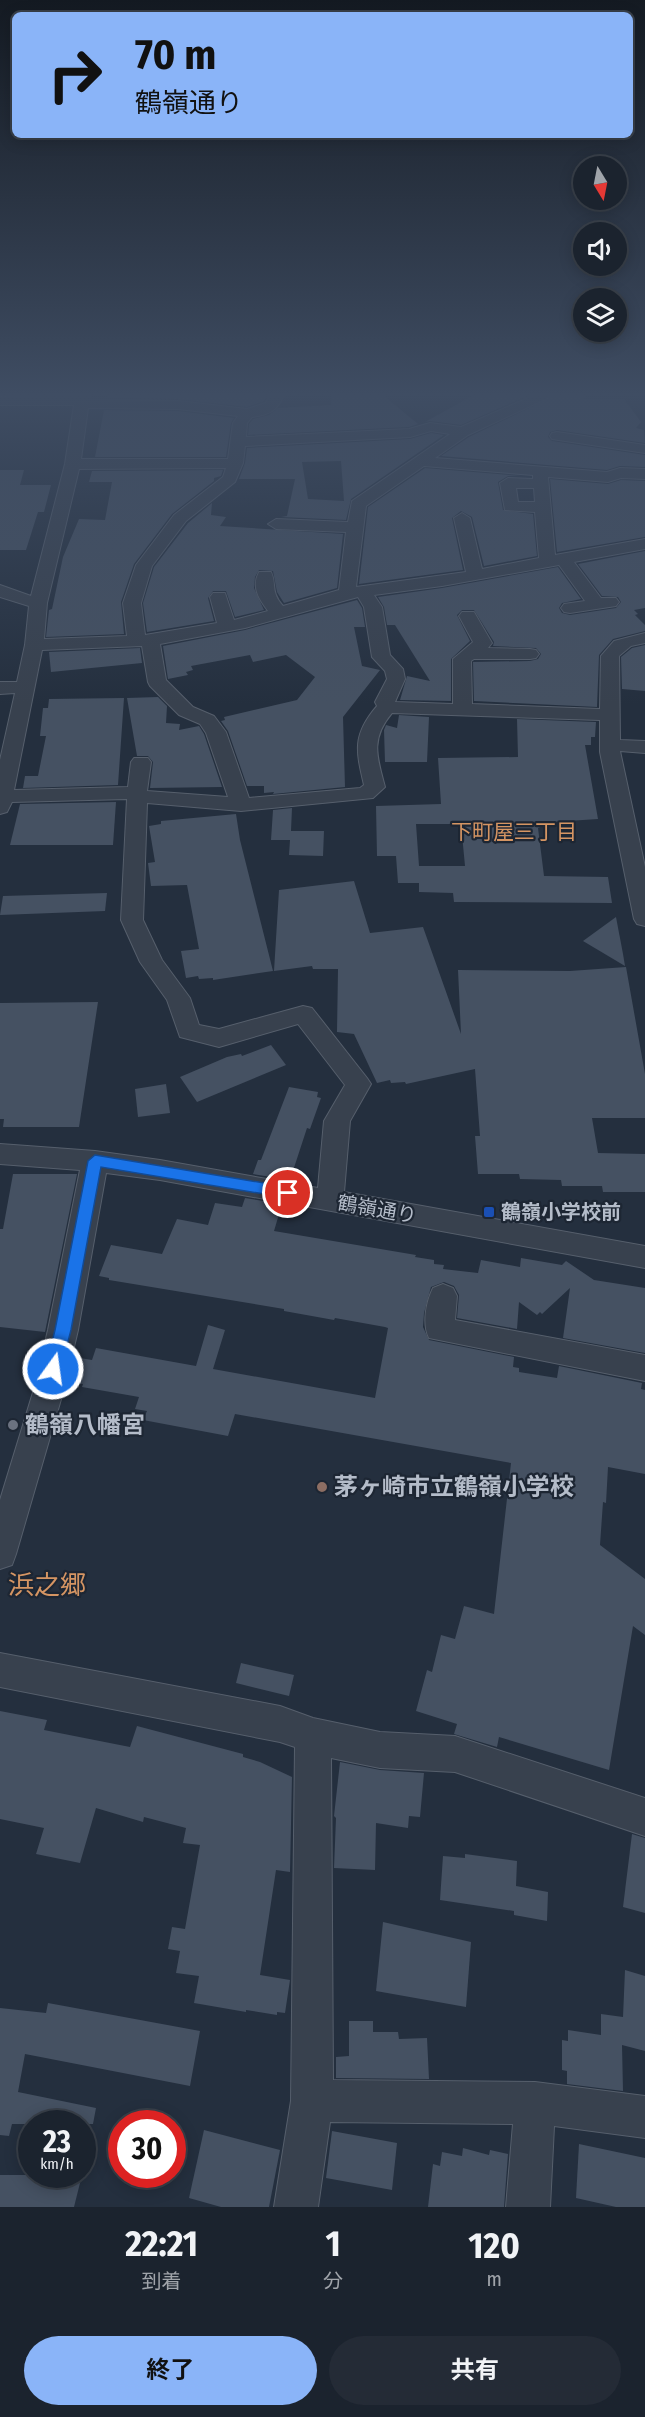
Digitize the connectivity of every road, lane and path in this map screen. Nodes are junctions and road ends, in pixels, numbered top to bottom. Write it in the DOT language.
graph roads {
  1 [pos="64,498"];
  2 [pos="206,498"];
  3 [pos="367,498"];
  4 [pos="510,498"];
  5 [pos="542,498"];
  6 [pos="543,507"];
  7 [pos="462,518"];
  8 [pos="276,524"];
  9 [pos="355,527"];
  10 [pos="645,544"];
  11 [pos="555,559"];
  12 [pos="475,574"];
  13 [pos="265,576"];
  14 [pos="355,592"];
  15 [pos="4,596"];
  16 [pos="219,597"];
  17 [pos="38,603"];
  18 [pos="570,608"];
  19 [pos="279,613"];
  20 [pos="468,616"];
  21 [pos="227,627"];
  22 [pos="645,638"];
  23 [pos="144,640"];
  24 [pos="34,645"];
  25 [pos="471,653"];
  26 [pos="530,656"];
  27 [pos="25,687"];
  28 [pos="0,688"];
  29 [pos="387,707"];
  30 [pos="463,709"];
  31 [pos="611,715"];
  32 [pos="610,745"];
  33 [pos="645,747"];
  34 [pos="141,762"];
  35 [pos="4,770"];
  36 [pos="137,795"];
  37 [pos="1,802"];
  38 [pos="241,804"];
  39 [pos="645,919"];
  40 [pos="0,1154"];
  41 [pos="95,1161"];
  42 [pos="330,1200"];
  43 [pos="645,1257"];
  44 [pos="443,1296"];
  45 [pos="645,1368"];
  46 [pos="0,1554"];
  47 [pos="0,1670"];
  48 [pos="313,1736"];
  49 [pos="645,1817"];
  50 [pos="312,2102"];
  51 [pos="535,2103"];
  52 [pos="645,2117"];
  53 [pos="296,2207"];
  54 [pos="528,2207"];
  1 -- 17 [label="street"];
  2 -- 23 [label="street"];
  3 -- 9 [label="street"];
  4 -- 6 [label="street"];
  5 -- 6 [label="street"];
  6 -- 11 [label="street"];
  7 -- 12 [label="street"];
  8 -- 9 [label="street"];
  9 -- 14 [label="street"];
  10 -- 11 [label="street"];
  11 -- 12 [label="street"];
  11 -- 18 [label="street"];
  12 -- 14 [label="street"];
  13 -- 19 [label="street"];
  14 -- 19 [label="street"];
  14 -- 29 [label="street"];
  15 -- 17 [label="street"];
  16 -- 21 [label="street"];
  17 -- 24 [label="street"];
  19 -- 21 [label="street"];
  20 -- 25 [label="street"];
  21 -- 23 [label="street"];
  22 -- 31 [label="street"];
  23 -- 24 [label="street"];
  23 -- 38 [label="street"];
  24 -- 27 [label="street"];
  25 -- 26 [label="street"];
  25 -- 30 [label="street"];
  27 -- 28 [label="street"];
  27 -- 35 [label="street"];
  29 -- 30 [label="street"];
  29 -- 38 [label="street"];
  30 -- 31 [label="street"];
  31 -- 32 [label="street"];
  32 -- 33 [label="street"];
  32 -- 39 [label="street"];
  34 -- 36 [label="street"];
  35 -- 37 [label="street"];
  36 -- 37 [label="street"];
  36 -- 38 [label="street"];
  36 -- 42 [label="street"];
  40 -- 41 [label="street, 鶴嶺通り"];
  41 -- 42 [label="street, 鶴嶺通り"];
  41 -- 46 [label="street"];
  42 -- 43 [label="street, 鶴嶺通り"];
  44 -- 45 [label="street"];
  47 -- 48 [label="street"];
  48 -- 49 [label="street"];
  48 -- 50 [label="street"];
  50 -- 51 [label="street"];
  50 -- 53 [label="street"];
  51 -- 52 [label="street"];
  51 -- 54 [label="street"];
}
